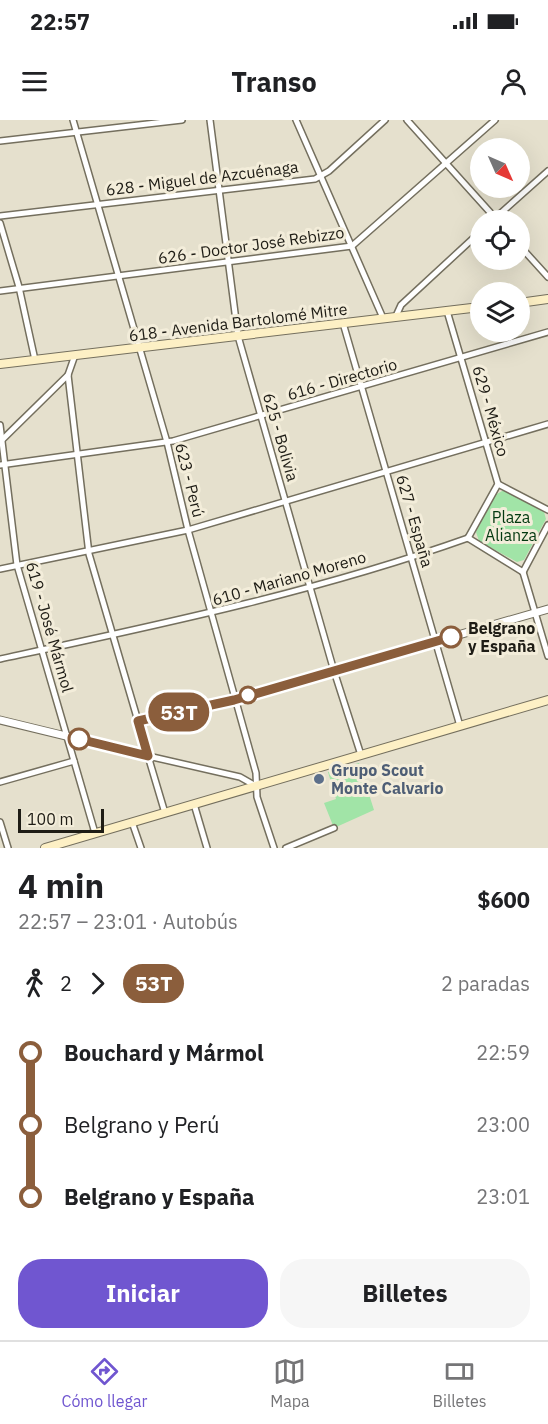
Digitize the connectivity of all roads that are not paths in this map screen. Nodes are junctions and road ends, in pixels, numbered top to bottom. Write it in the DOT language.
graph roads {
  1 [pos="73,120"];
  2 [pos="182,120"];
  3 [pos="210,120"];
  4 [pos="296,120"];
  5 [pos="385,120"];
  6 [pos="407,120"];
  7 [pos="495,120"];
  8 [pos="77,133"];
  9 [pos="0,141"];
  10 [pos="446,164"];
  11 [pos="548,171"];
  12 [pos="322,176"];
  13 [pos="219,189"];
  14 [pos="98,204"];
  15 [pos="486,210"];
  16 [pos="506,210"];
  17 [pos="0,216"];
  18 [pos="0,224"];
  19 [pos="470,241"];
  20 [pos="352,246"];
  21 [pos="530,257"];
  22 [pos="228,263"];
  23 [pos="118,276"];
  24 [pos="548,277"];
  25 [pos="19,287"];
  26 [pos="0,291"];
  27 [pos="548,299"];
  28 [pos="530,301"];
  29 [pos="470,308"];
  30 [pos="447,311"];
  31 [pos="396,316"];
  32 [pos="383,318"];
  33 [pos="343,323"];
  34 [pos="548,333"];
  35 [pos="238,336"];
  36 [pos="139,348"];
  37 [pos="75,355"];
  38 [pos="462,359"];
  39 [pos="35,360"];
  40 [pos="0,364"];
  41 [pos="68,375"];
  42 [pos="362,388"];
  43 [pos="260,416"];
  44 [pos="548,424"];
  45 [pos="0,425"];
  46 [pos="1,442"];
  47 [pos="167,442"];
  48 [pos="487,442"];
  49 [pos="76,456"];
  50 [pos="2,465"];
  51 [pos="386,471"];
  52 [pos="498,484"];
  53 [pos="285,501"];
  54 [pos="548,510"];
  55 [pos="548,525"];
  56 [pos="188,530"];
  57 [pos="468,538"];
  58 [pos="88,550"];
  59 [pos="411,558"];
  60 [pos="17,565"];
  61 [pos="0,569"];
  62 [pos="523,572"];
  63 [pos="310,586"];
  64 [pos="548,609"];
  65 [pos="535,612"];
  66 [pos="211,614"];
  67 [pos="113,635"];
  68 [pos="437,641"];
  69 [pos="42,650"];
  70 [pos="548,656"];
  71 [pos="0,659"];
  72 [pos="334,671"];
  73 [pos="234,700"];
  74 [pos="548,700"];
  75 [pos="0,720"];
  76 [pos="138,721"];
  77 [pos="460,726"];
  78 [pos="68,736"];
  79 [pos="361,755"];
  80 [pos="148,756"];
  81 [pos="74,761"];
  82 [pos="0,782"];
  83 [pos="256,786"];
  84 [pos="194,804"];
  85 [pos="165,813"];
  86 [pos="0,822"];
  87 [pos="132,822"];
  88 [pos="334,828"];
  89 [pos="95,833"];
  90 [pos="72,844"];
  91 [pos="8,848"];
  92 [pos="45,848"];
  93 [pos="141,848"];
  94 [pos="207,848"];
  95 [pos="274,848"];
  96 [pos="286,848"];
  1 -- 8 [label="street, 623 - Perú"];
  2 -- 8 [label="street"];
  3 -- 13 [label="street, 625 - Bolivia"];
  4 -- 12 [label="street"];
  5 -- 12 [label="street, 628 - Miguel de Azcuénaga"];
  6 -- 10 [label="street"];
  7 -- 10 [label="street, 626 - Doctor José Rebizzo"];
  8 -- 9 [label="street"];
  8 -- 14 [label="street, 623 - Perú"];
  10 -- 15 [label="street"];
  10 -- 20 [label="street, 626 - Doctor José Rebizzo"];
  11 -- 16 [label="street"];
  12 -- 13 [label="street, 628 - Miguel de Azcuénaga"];
  12 -- 20 [label="street"];
  13 -- 14 [label="street, 628 - Miguel de Azcuénaga"];
  13 -- 22 [label="street, 625 - Bolivia"];
  14 -- 17 [label="street, 628 - Miguel de Azcuénaga"];
  14 -- 23 [label="street, 623 - Perú"];
  18 -- 25 [label="street"];
  19 -- 31 [label="street"];
  20 -- 22 [label="street, 626 - Doctor José Rebizzo"];
  20 -- 32 [label="street"];
  21 -- 24 [label="street"];
  22 -- 23 [label="street, 626 - Doctor José Rebizzo"];
  22 -- 35 [label="street, 625 - Bolivia"];
  23 -- 25 [label="street, 626 - Doctor José Rebizzo"];
  23 -- 36 [label="street, 623 - Perú"];
  25 -- 26 [label="street, 626 - Doctor José Rebizzo"];
  25 -- 39 [label="street"];
  27 -- 28 [label="main road"];
  29 -- 30 [label="main road, 618 - Avenida Bartolomé Mitre"];
  30 -- 31 [label="main road, 618 - Avenida Bartolomé Mitre"];
  30 -- 38 [label="street, 629 - México"];
  31 -- 32 [label="main road, 618 - Avenida Bartolomé Mitre"];
  32 -- 33 [label="main road, 618 - Avenida Bartolomé Mitre"];
  33 -- 35 [label="main road, 618 - Avenida Bartolomé Mitre"];
  33 -- 42 [label="street, 627 - España"];
  34 -- 38 [label="street, 616 - Directorio"];
  35 -- 36 [label="main road, 618 - Avenida Bartolomé Mitre"];
  35 -- 43 [label="street, 625 - Bolivia"];
  36 -- 37 [label="main road, 618 - Avenida Bartolomé Mitre"];
  36 -- 47 [label="street, 623 - Perú"];
  37 -- 39 [label="main road, 618 - Avenida Bartolomé Mitre"];
  37 -- 41 [label="street"];
  38 -- 42 [label="street, 616 - Directorio"];
  38 -- 48 [label="street, 629 - México"];
  39 -- 40 [label="main road, 618 - Avenida Bartolomé Mitre"];
  41 -- 46 [label="street"];
  41 -- 49 [label="street"];
  42 -- 43 [label="street, 616 - Directorio"];
  42 -- 51 [label="street, 627 - España"];
  43 -- 47 [label="street, 616 - Directorio"];
  43 -- 53 [label="street, 625 - Bolivia"];
  44 -- 48 [label="street"];
  45 -- 46 [label="street, 619 - José Mármol"];
  46 -- 50 [label="street, 619 - José Mármol"];
  47 -- 49 [label="street, 616 - Directorio"];
  47 -- 56 [label="street, 623 - Perú"];
  48 -- 51 [label="street"];
  48 -- 52 [label="street, 629 - México"];
  49 -- 50 [label="street, 616 - Directorio"];
  49 -- 58 [label="street"];
  50 -- 60 [label="street, 619 - José Mármol"];
  51 -- 53 [label="street"];
  51 -- 59 [label="street, 627 - España"];
  52 -- 54 [label="street"];
  52 -- 57 [label="street"];
  53 -- 56 [label="street"];
  53 -- 63 [label="street, 625 - Bolivia"];
  55 -- 62 [label="street"];
  56 -- 58 [label="street"];
  56 -- 66 [label="street, 623 - Perú"];
  57 -- 59 [label="street, 610 - Mariano Moreno"];
  57 -- 62 [label="street"];
  58 -- 60 [label="street"];
  58 -- 67 [label="street"];
  59 -- 63 [label="street, 610 - Mariano Moreno"];
  59 -- 68 [label="street, 627 - España"];
  60 -- 61 [label="street"];
  60 -- 69 [label="street, 619 - José Mármol"];
  62 -- 65 [label="street"];
  63 -- 66 [label="street, 610 - Mariano Moreno"];
  63 -- 72 [label="street, 625 - Bolivia"];
  64 -- 65 [label="street"];
  65 -- 68 [label="street"];
  65 -- 70 [label="street"];
  66 -- 67 [label="street, 610 - Mariano Moreno"];
  66 -- 73 [label="street, 623 - Perú"];
  67 -- 69 [label="street, 610 - Mariano Moreno"];
  67 -- 76 [label="street"];
  68 -- 72 [label="street"];
  68 -- 77 [label="street, 627 - España"];
  69 -- 71 [label="street, 610 - Mariano Moreno"];
  69 -- 78 [label="street, 619 - José Mármol"];
  72 -- 73 [label="street"];
  72 -- 79 [label="street, 625 - Bolivia"];
  73 -- 76 [label="street"];
  73 -- 83 [label="street, 623 - Perú"];
  74 -- 77 [label="main road"];
  75 -- 78 [label="street"];
  76 -- 80 [label="street"];
  77 -- 79 [label="main road"];
  78 -- 80 [label="street"];
  78 -- 81 [label="street, 619 - José Mármol"];
  79 -- 83 [label="main road"];
  80 -- 83 [label="street"];
  80 -- 85 [label="street"];
  81 -- 82 [label="street"];
  81 -- 89 [label="street, 619 - José Mármol"];
  83 -- 84 [label="main road"];
  83 -- 95 [label="street, 623 - Perú"];
  84 -- 85 [label="main road"];
  84 -- 94 [label="street"];
  85 -- 87 [label="main road"];
  86 -- 91 [label="street"];
  87 -- 89 [label="main road"];
  87 -- 93 [label="street"];
  88 -- 96 [label="street"];
  89 -- 90 [label="main road"];
  90 -- 92 [label="main road"];
}
